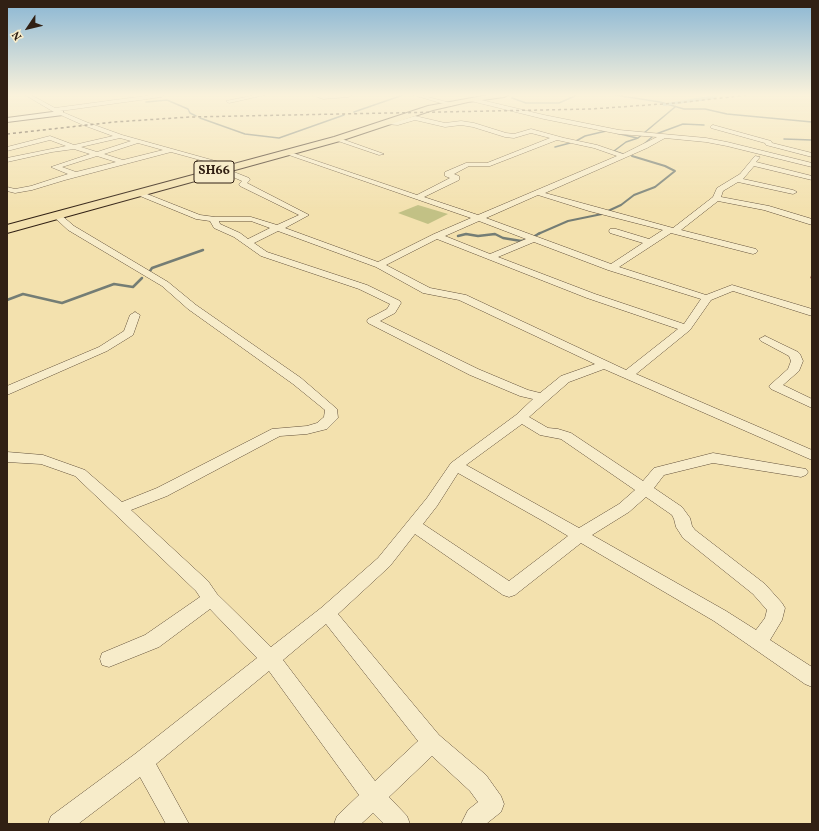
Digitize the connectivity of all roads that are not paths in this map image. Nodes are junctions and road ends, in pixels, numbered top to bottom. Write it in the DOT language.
graph roads {
  1 [pos="115,134"];
  2 [pos="354,134"];
  3 [pos="501,134"];
  4 [pos="522,134"];
  5 [pos="541,134"];
  6 [pos="631,134"];
  7 [pos="738,134"];
  8 [pos="120,136"];
  9 [pos="664,136"];
  10 [pos="557,138"];
  11 [pos="337,139"];
  12 [pos="138,141"];
  13 [pos="74,147"];
  14 [pos="7,150"];
  15 [pos="170,150"];
  16 [pos="762,152"];
  17 [pos="288,153"];
  18 [pos="381,154"];
  19 [pos="96,155"];
  20 [pos="812,155"];
  21 [pos="623,156"];
  22 [pos="7,160"];
  23 [pos="123,162"];
  24 [pos="752,163"];
  25 [pos="812,165"];
  26 [pos="233,167"];
  27 [pos="221,170"];
  28 [pos="77,175"];
  29 [pos="812,178"];
  30 [pos="738,180"];
  31 [pos="7,189"];
  32 [pos="793,192"];
  33 [pos="538,193"];
  34 [pos="139,194"];
  35 [pos="418,197"];
  36 [pos="716,198"];
  37 [pos="57,216"];
  38 [pos="478,218"];
  39 [pos="213,219"];
  40 [pos="812,222"];
  41 [pos="277,228"];
  42 [pos="7,229"];
  43 [pos="672,230"];
  44 [pos="613,231"];
  45 [pos="437,236"];
  46 [pos="533,239"];
  47 [pos="248,242"];
  48 [pos="650,242"];
  49 [pos="753,251"];
  50 [pos="490,257"];
  51 [pos="379,265"];
  52 [pos="611,268"];
  53 [pos="707,298"];
  54 [pos="812,313"];
  55 [pos="135,315"];
  56 [pos="686,328"];
  57 [pos="765,339"];
  58 [pos="606,366"];
  59 [pos="627,375"];
  60 [pos="7,391"];
  61 [pos="542,398"];
  62 [pos="812,404"];
  63 [pos="521,418"];
  64 [pos="812,455"];
  65 [pos="7,457"];
  66 [pos="456,466"];
  67 [pos="801,472"];
  68 [pos="645,490"];
  69 [pos="120,509"];
  70 [pos="414,525"];
  71 [pos="580,535"];
  72 [pos="211,599"];
  73 [pos="327,614"];
  74 [pos="758,642"];
  75 [pos="270,658"];
  76 [pos="109,659"];
  77 [pos="812,678"];
  78 [pos="432,742"];
  79 [pos="143,761"];
  80 [pos="374,797"];
  81 [pos="59,824"];
  82 [pos="178,824"];
  83 [pos="345,824"];
  84 [pos="399,824"];
  85 [pos="472,824"];
  1 -- 8 [label="street"];
  2 -- 11 [label="main road, SH66"];
  3 -- 4 [label="street"];
  5 -- 10 [label="street"];
  6 -- 9 [label="street"];
  7 -- 20 [label="street"];
  8 -- 12 [label="street"];
  8 -- 13 [label="street"];
  9 -- 16 [label="street"];
  9 -- 21 [label="street"];
  10 -- 21 [label="street"];
  10 -- 35 [label="street"];
  11 -- 17 [label="main road, SH66"];
  11 -- 18 [label="street"];
  12 -- 15 [label="street"];
  12 -- 19 [label="street"];
  13 -- 14 [label="street"];
  13 -- 19 [label="street"];
  13 -- 22 [label="street"];
  15 -- 23 [label="street"];
  15 -- 26 [label="street"];
  16 -- 24 [label="street"];
  16 -- 25 [label="street"];
  17 -- 26 [label="main road, SH66"];
  17 -- 35 [label="street"];
  19 -- 23 [label="street"];
  19 -- 28 [label="street"];
  21 -- 33 [label="street"];
  23 -- 28 [label="street"];
  24 -- 29 [label="street"];
  24 -- 30 [label="street"];
  26 -- 27 [label="main road, SH66"];
  27 -- 34 [label="main road, SH66"];
  27 -- 41 [label="street"];
  28 -- 31 [label="street"];
  30 -- 32 [label="street"];
  30 -- 36 [label="street"];
  33 -- 38 [label="street"];
  33 -- 43 [label="street"];
  34 -- 37 [label="main road, SH66"];
  34 -- 39 [label="street"];
  35 -- 38 [label="street"];
  36 -- 40 [label="street"];
  36 -- 43 [label="street"];
  37 -- 42 [label="main road, SH66"];
  37 -- 69 [label="street"];
  38 -- 45 [label="street"];
  38 -- 46 [label="street"];
  39 -- 41 [label="street"];
  39 -- 47 [label="street"];
  41 -- 47 [label="street"];
  41 -- 51 [label="street"];
  43 -- 48 [label="street"];
  43 -- 49 [label="street"];
  44 -- 48 [label="street"];
  45 -- 50 [label="street"];
  45 -- 51 [label="street"];
  46 -- 50 [label="street"];
  46 -- 52 [label="street"];
  47 -- 61 [label="street"];
  48 -- 52 [label="street"];
  50 -- 56 [label="street"];
  51 -- 58 [label="street"];
  52 -- 53 [label="street"];
  53 -- 54 [label="street"];
  53 -- 56 [label="street"];
  55 -- 60 [label="street"];
  56 -- 59 [label="street"];
  57 -- 62 [label="street"];
  58 -- 59 [label="street"];
  58 -- 61 [label="street"];
  59 -- 64 [label="street"];
  61 -- 63 [label="street"];
  63 -- 66 [label="street"];
  63 -- 68 [label="street"];
  65 -- 69 [label="street"];
  66 -- 70 [label="street"];
  66 -- 71 [label="street"];
  67 -- 68 [label="street"];
  68 -- 71 [label="street"];
  68 -- 74 [label="street"];
  69 -- 72 [label="street"];
  70 -- 71 [label="street"];
  70 -- 73 [label="street"];
  71 -- 74 [label="street"];
  72 -- 75 [label="street"];
  72 -- 76 [label="street"];
  73 -- 75 [label="street"];
  73 -- 78 [label="street"];
  74 -- 77 [label="street"];
  75 -- 79 [label="street"];
  75 -- 80 [label="street"];
  78 -- 80 [label="street"];
  78 -- 85 [label="street"];
  79 -- 81 [label="street"];
  79 -- 82 [label="street"];
  80 -- 83 [label="street"];
  80 -- 84 [label="street"];
}
